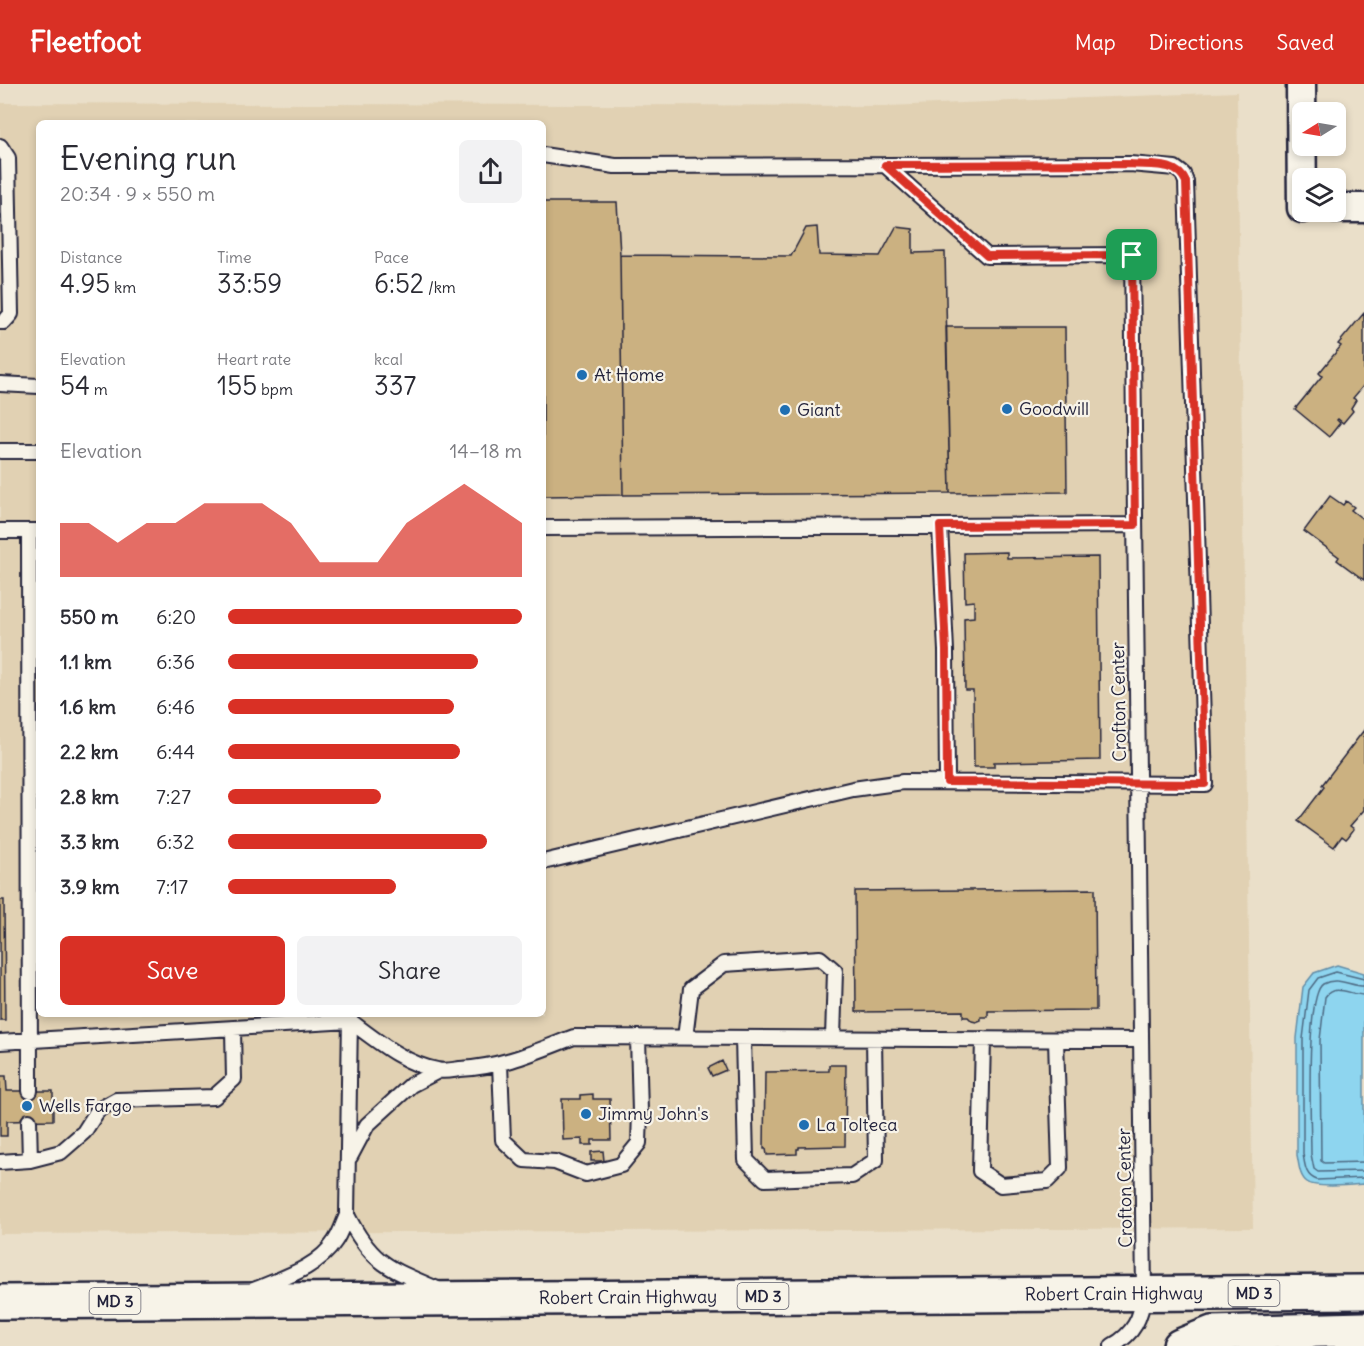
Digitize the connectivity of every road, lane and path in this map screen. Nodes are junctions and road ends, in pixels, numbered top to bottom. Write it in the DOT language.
graph roads {
  1 [pos="1301,84"];
  2 [pos="0,146"];
  3 [pos="546,155"];
  4 [pos="885,165"];
  5 [pos="1302,168"];
  6 [pos="1346,208"];
  7 [pos="1364,208"];
  8 [pos="0,322"];
  9 [pos="0,384"];
  10 [pos="36,386"];
  11 [pos="0,451"];
  12 [pos="36,451"];
  13 [pos="1135,525"];
  14 [pos="940,526"];
  15 [pos="546,528"];
  16 [pos="0,531"];
  17 [pos="34,531"];
  18 [pos="947,782"];
  19 [pos="1138,782"];
  20 [pos="546,861"];
  21 [pos="350,1018"];
  22 [pos="233,1030"];
  23 [pos="638,1037"];
  24 [pos="685,1038"];
  25 [pos="743,1038"];
  26 [pos="833,1038"];
  27 [pos="874,1039"];
  28 [pos="31,1040"];
  29 [pos="983,1040"];
  30 [pos="1056,1040"];
  31 [pos="1141,1040"];
  32 [pos="0,1042"];
  33 [pos="500,1064"];
  34 [pos="438,1071"];
  35 [pos="30,1091"];
  36 [pos="29,1121"];
  37 [pos="30,1160"];
  38 [pos="348,1161"];
  39 [pos="0,1162"];
  40 [pos="347,1215"];
  41 [pos="1364,1292"];
  42 [pos="1144,1294"];
  43 [pos="456,1298"];
  44 [pos="231,1300"];
  45 [pos="0,1302"];
  46 [pos="1364,1329"];
  47 [pos="1112,1346"];
  48 [pos="1180,1346"];
  1 -- 5 [label="street"];
  2 -- 8 [label="lane"];
  3 -- 4 [label="lane"];
  4 -- 13 [label="lane, Crofton Center"];
  4 -- 19 [label="lane"];
  6 -- 7 [label="street"];
  9 -- 10 [label="lane"];
  11 -- 12 [label="lane"];
  13 -- 14 [label="lane"];
  13 -- 19 [label="lane, Crofton Center"];
  14 -- 15 [label="lane"];
  14 -- 18 [label="lane"];
  16 -- 17 [label="lane"];
  17 -- 28 [label="lane"];
  18 -- 19 [label="lane"];
  18 -- 20 [label="lane"];
  19 -- 31 [label="lane, Crofton Center"];
  21 -- 22 [label="lane"];
  21 -- 34 [label="lane"];
  21 -- 38 [label="lane"];
  22 -- 28 [label="lane"];
  22 -- 37 [label="lane"];
  23 -- 24 [label="lane"];
  23 -- 33 [label="lane"];
  23 -- 33 [label="lane"];
  24 -- 25 [label="lane"];
  24 -- 26 [label="lane"];
  25 -- 26 [label="lane"];
  25 -- 27 [label="lane"];
  26 -- 27 [label="lane"];
  27 -- 29 [label="lane"];
  28 -- 32 [label="lane"];
  28 -- 35 [label="lane"];
  29 -- 30 [label="lane"];
  29 -- 30 [label="lane"];
  30 -- 31 [label="lane"];
  31 -- 42 [label="lane, Crofton Center"];
  33 -- 34 [label="lane"];
  34 -- 38 [label="lane"];
  36 -- 37 [label="lane"];
  37 -- 39 [label="lane"];
  38 -- 40 [label="lane"];
  40 -- 43 [label="lane"];
  40 -- 44 [label="lane"];
  41 -- 42 [label="highway, Robert Crain Highway / MD 3"];
  42 -- 43 [label="highway, Robert Crain Highway / MD 3"];
  42 -- 47 [label="lane, Crofton Center"];
  43 -- 44 [label="highway, Robert Crain Highway / MD 3"];
  44 -- 45 [label="highway, Robert Crain Highway / MD 3"];
  46 -- 48 [label="highway"];
}
